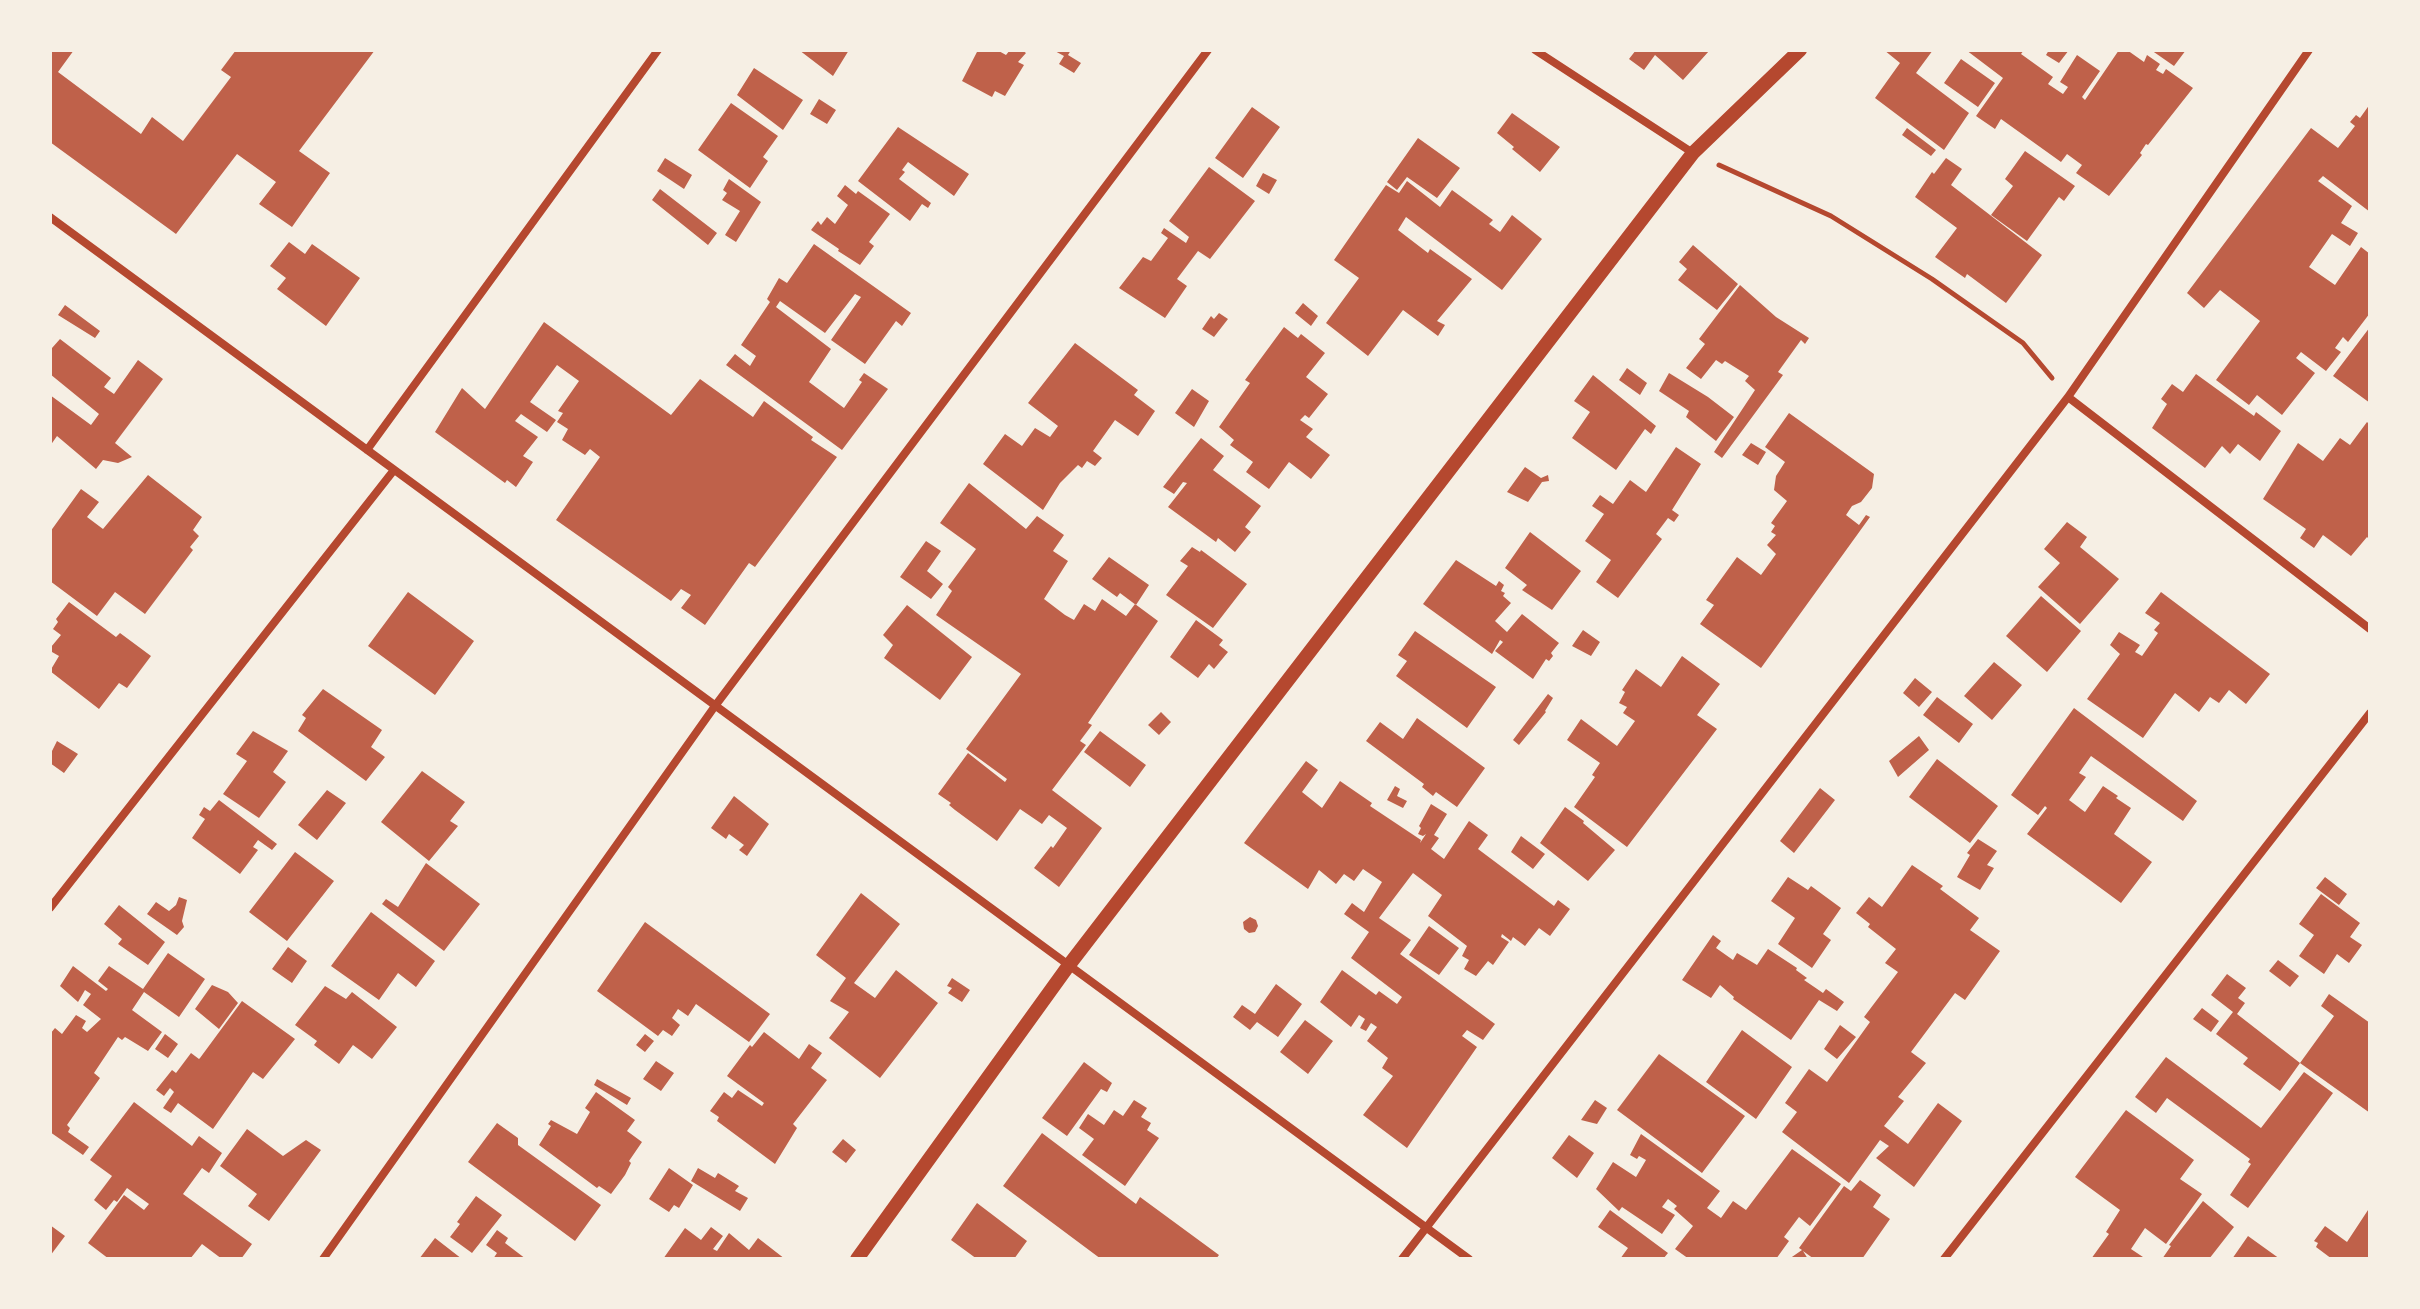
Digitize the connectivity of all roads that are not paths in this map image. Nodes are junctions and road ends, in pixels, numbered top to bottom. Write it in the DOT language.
graph roads {
  1 [pos="658,50"];
  2 [pos="1208,50"];
  3 [pos="1535,50"];
  4 [pos="1800,50"];
  5 [pos="2309,50"];
  6 [pos="1693,153"];
  7 [pos="50,217"];
  8 [pos="2068,397"];
  9 [pos="367,450"];
  10 [pos="394,470"];
  11 [pos="2370,629"];
  12 [pos="715,706"];
  13 [pos="2370,713"];
  14 [pos="50,908"];
  15 [pos="1069,965"];
  16 [pos="1425,1227"];
  17 [pos="323,1259"];
  18 [pos="857,1259"];
  19 [pos="1402,1259"];
  20 [pos="1469,1259"];
  21 [pos="1944,1259"];
  1 -- 9 [label="street"];
  2 -- 12 [label="street"];
  3 -- 6 [label="street"];
  4 -- 6 [label="street"];
  5 -- 8 [label="street"];
  6 -- 15 [label="street"];
  7 -- 9 [label="street"];
  8 -- 11 [label="street"];
  8 -- 16 [label="street"];
  9 -- 10 [label="street"];
  10 -- 12 [label="street"];
  10 -- 14 [label="street"];
  12 -- 15 [label="street"];
  12 -- 17 [label="street"];
  13 -- 21 [label="street"];
  15 -- 16 [label="street"];
  15 -- 18 [label="street"];
  16 -- 19 [label="street"];
  16 -- 20 [label="street"];
}
